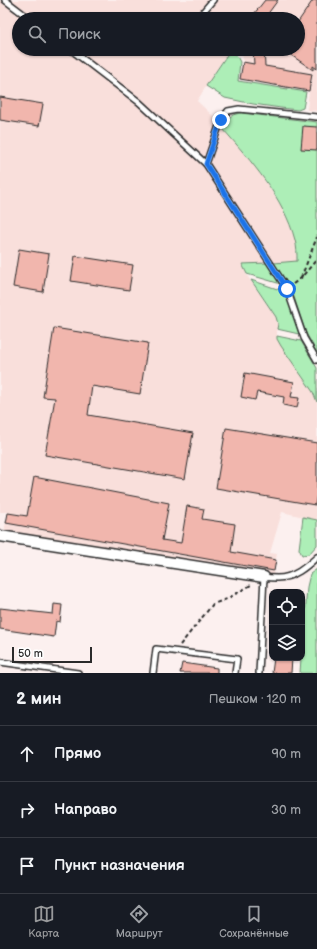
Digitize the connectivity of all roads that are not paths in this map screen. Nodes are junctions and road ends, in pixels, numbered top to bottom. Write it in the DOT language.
graph roads {
  1 [pos="5,0"];
  2 [pos="213,0"];
  3 [pos="21,12"];
  4 [pos="203,12"];
  5 [pos="79,56"];
  6 [pos="317,117"];
  7 [pos="206,164"];
  8 [pos="317,360"];
  9 [pos="0,536"];
  10 [pos="317,557"];
  11 [pos="264,577"];
  12 [pos="0,662"];
  13 [pos="78,673"];
  14 [pos="153,673"];
  15 [pos="235,673"];
  16 [pos="259,673"];
  1 -- 3 [label="lane"];
  2 -- 4 [label="lane"];
  5 -- 7 [label="lane"];
  6 -- 7 [label="lane"];
  7 -- 8 [label="lane"];
  9 -- 11 [label="street"];
  10 -- 11 [label="lane"];
  11 -- 16 [label="lane"];
  12 -- 13 [label="lane"];
  14 -- 15 [label="lane"];
}
